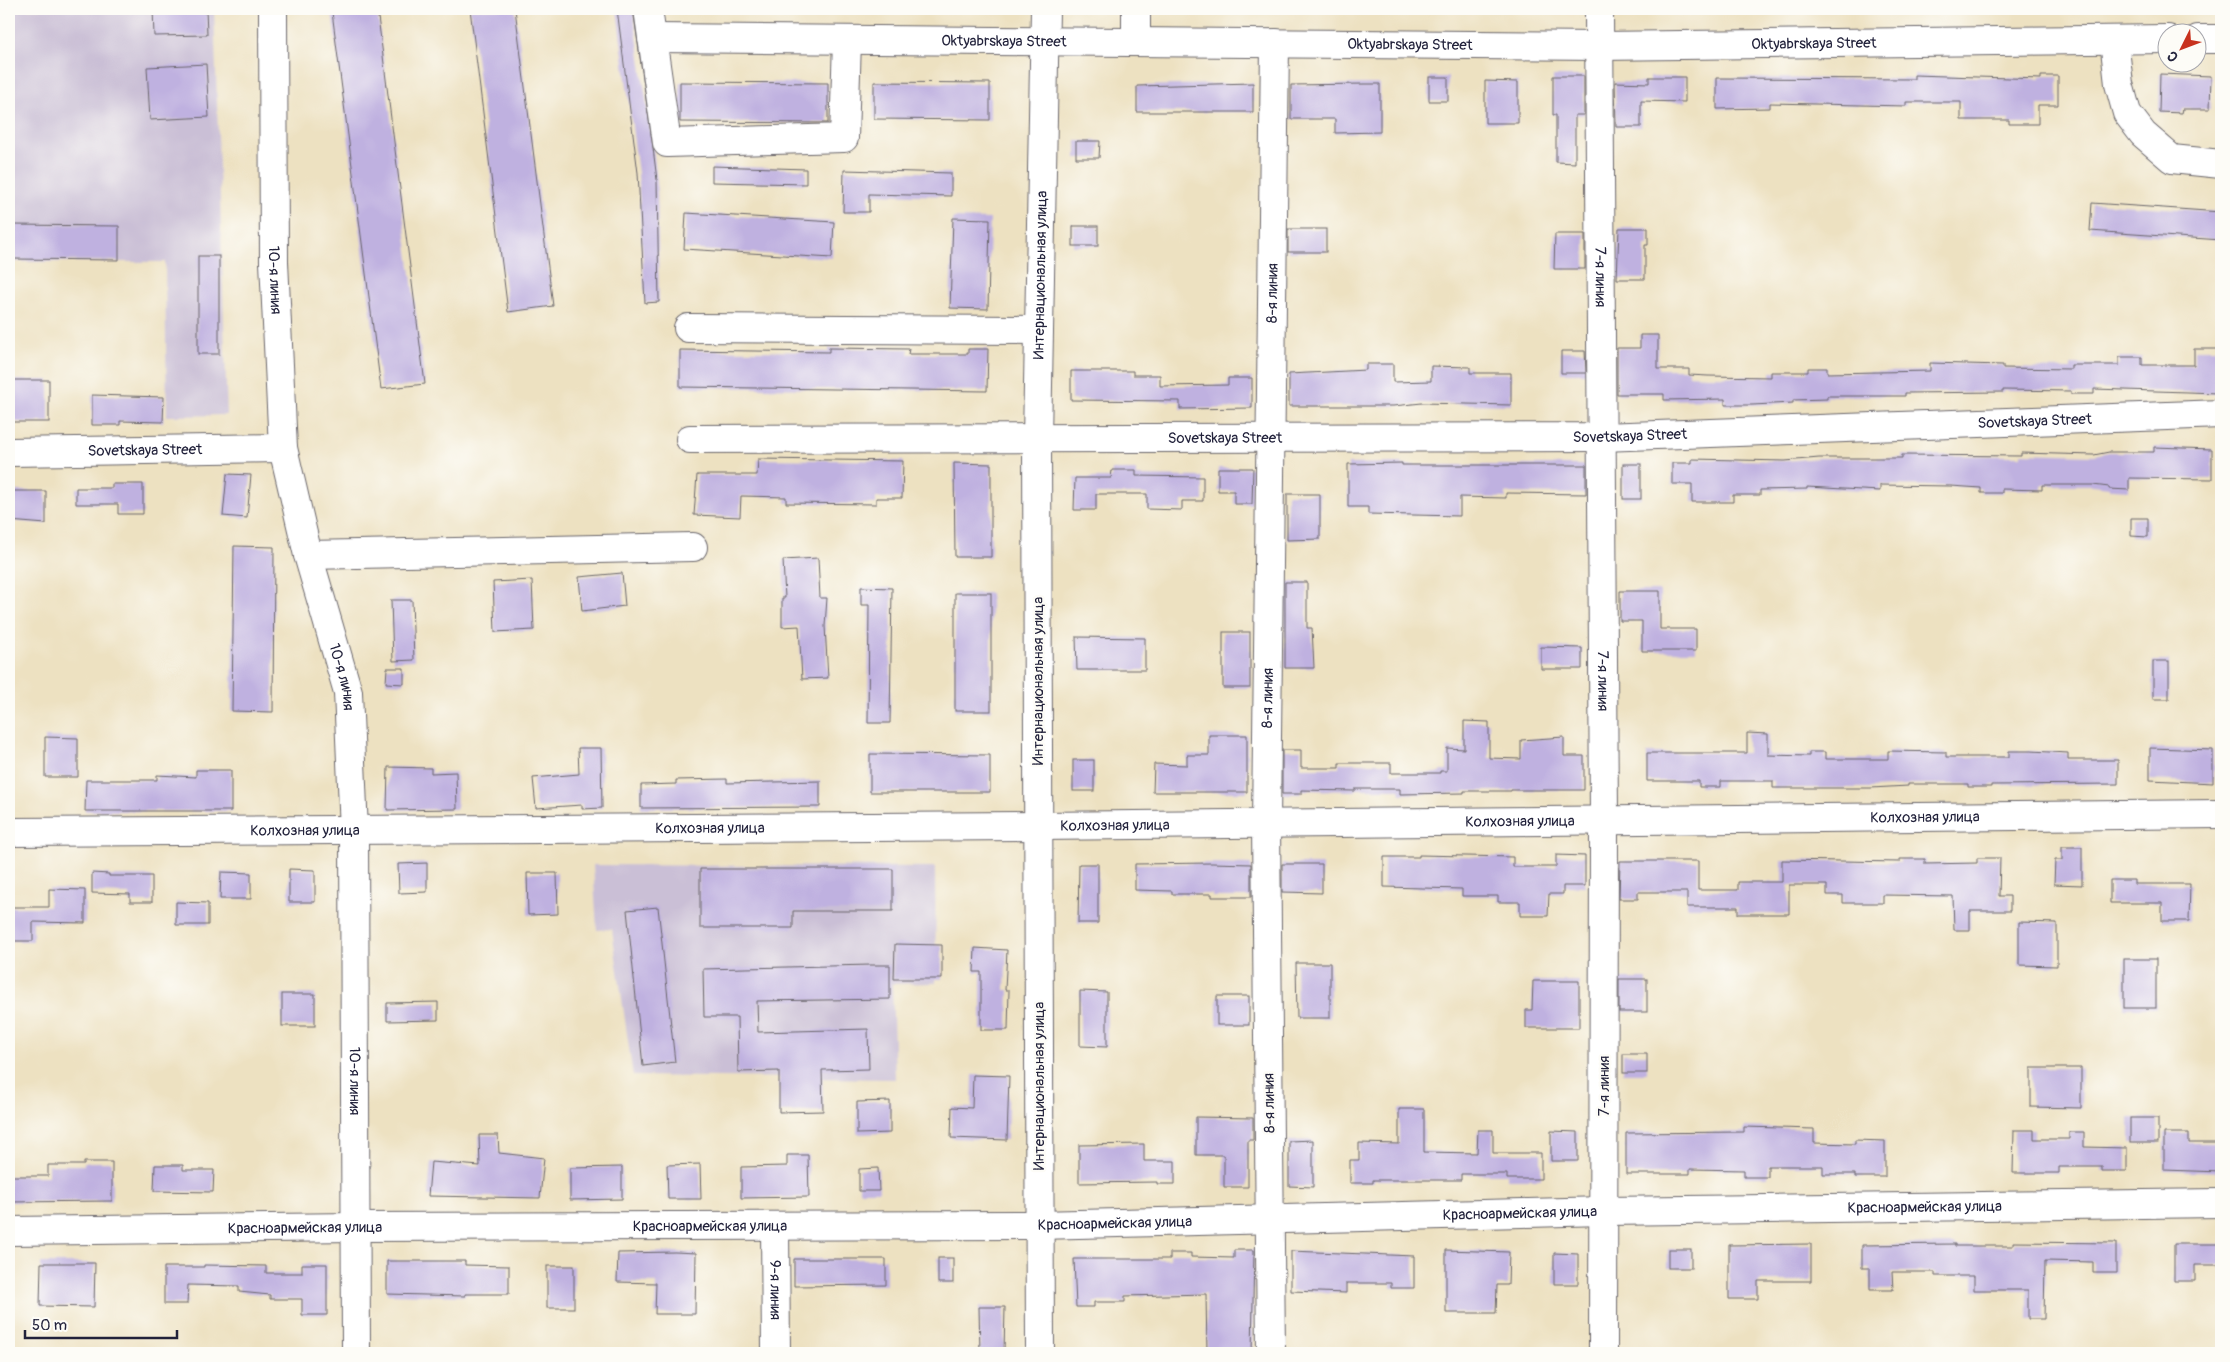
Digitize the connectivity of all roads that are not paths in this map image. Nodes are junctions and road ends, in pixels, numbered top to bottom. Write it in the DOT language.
graph roads {
  1 [pos="273,9"];
  2 [pos="648,9"];
  3 [pos="1045,9"];
  4 [pos="1136,9"];
  5 [pos="1599,9"];
  6 [pos="652,38"];
  7 [pos="2158,39"];
  8 [pos="2208,39"];
  9 [pos="2221,39"];
  10 [pos="847,40"];
  11 [pos="2114,40"];
  12 [pos="1045,42"];
  13 [pos="1136,42"];
  14 [pos="1275,43"];
  15 [pos="1598,46"];
  16 [pos="2221,164"];
  17 [pos="688,328"];
  18 [pos="1039,330"];
  19 [pos="2221,414"];
  20 [pos="1602,437"];
  21 [pos="1270,438"];
  22 [pos="690,439"];
  23 [pos="1037,439"];
  24 [pos="282,448"];
  25 [pos="9,452"];
  26 [pos="693,547"];
  27 [pos="308,555"];
  28 [pos="2221,814"];
  29 [pos="1604,820"];
  30 [pos="1266,824"];
  31 [pos="1039,826"];
  32 [pos="354,831"];
  33 [pos="9,832"];
  34 [pos="2221,1203"];
  35 [pos="1604,1212"];
  36 [pos="1271,1219"];
  37 [pos="1039,1225"];
  38 [pos="774,1226"];
  39 [pos="356,1227"];
  40 [pos="9,1231"];
  41 [pos="356,1353"];
  42 [pos="776,1353"];
  43 [pos="1040,1353"];
  44 [pos="1270,1353"];
  45 [pos="1603,1353"];
  1 -- 24 [label="street, 10-я линия"];
  2 -- 6 [label="street"];
  3 -- 12 [label="street, Интернациональная улица"];
  4 -- 13 [label="street"];
  5 -- 15 [label="street, 7-я линия"];
  6 -- 10 [label="street, Oktyabrskaya Street"];
  6 -- 10 [label="street"];
  7 -- 11 [label="street, Oktyabrskaya Street"];
  8 -- 9 [label="street"];
  10 -- 12 [label="street, Oktyabrskaya Street"];
  11 -- 15 [label="street, Oktyabrskaya Street"];
  11 -- 16 [label="street"];
  12 -- 13 [label="street, Oktyabrskaya Street"];
  12 -- 18 [label="street, Интернациональная улица"];
  13 -- 14 [label="street, Oktyabrskaya Street"];
  14 -- 15 [label="street, Oktyabrskaya Street"];
  14 -- 21 [label="street, 8-я линия"];
  15 -- 20 [label="street, 7-я линия"];
  17 -- 18 [label="street"];
  18 -- 23 [label="street, Интернациональная улица"];
  19 -- 20 [label="street, Sovetskaya Street"];
  20 -- 21 [label="street, Sovetskaya Street"];
  20 -- 29 [label="street, 7-я линия"];
  21 -- 23 [label="street, Sovetskaya Street"];
  21 -- 30 [label="street, 8-я линия"];
  22 -- 23 [label="street, Sovetskaya Street"];
  23 -- 31 [label="street, Интернациональная улица"];
  24 -- 25 [label="street, Sovetskaya Street"];
  24 -- 27 [label="street, 10-я линия"];
  26 -- 27 [label="street"];
  27 -- 32 [label="street, 10-я линия"];
  28 -- 29 [label="street, Колхозная улица"];
  29 -- 30 [label="street, Колхозная улица"];
  29 -- 35 [label="street, 7-я линия"];
  30 -- 31 [label="street, Колхозная улица"];
  30 -- 36 [label="street, 8-я линия"];
  31 -- 32 [label="street, Колхозная улица"];
  31 -- 37 [label="street, Интернациональная улица"];
  32 -- 33 [label="street, Колхозная улица"];
  32 -- 39 [label="street, 10-я линия"];
  34 -- 35 [label="street, Красноармейская улица"];
  35 -- 36 [label="street, Красноармейская улица"];
  35 -- 45 [label="street, 7-я линия"];
  36 -- 37 [label="street, Красноармейская улица"];
  36 -- 44 [label="street, 8-я линия"];
  37 -- 38 [label="street, Красноармейская улица"];
  37 -- 43 [label="street, Интернациональная улица"];
  38 -- 39 [label="street, Красноармейская улица"];
  38 -- 42 [label="street, 9-я линия"];
  39 -- 40 [label="street, Красноармейская улица"];
  39 -- 41 [label="street, 10-я линия"];
}
